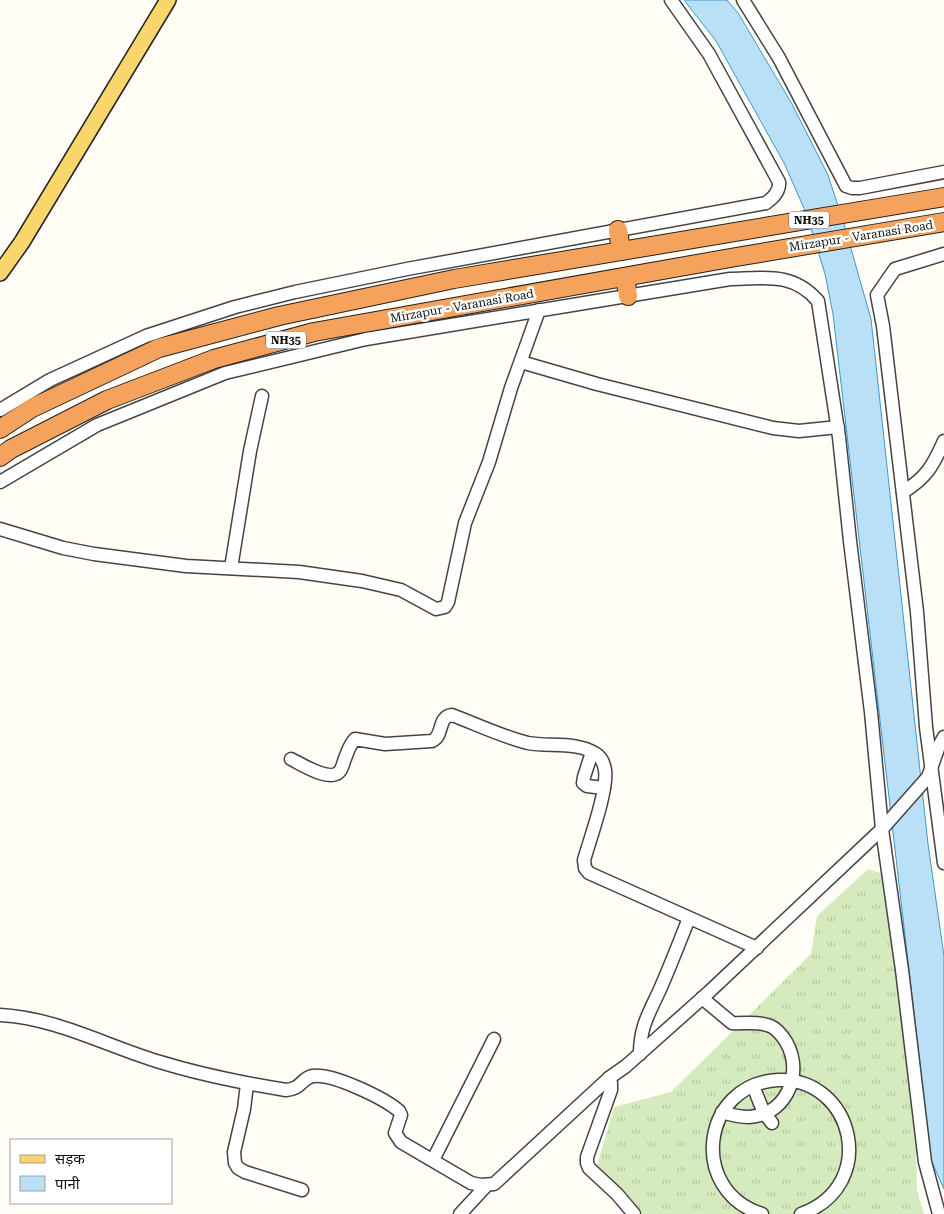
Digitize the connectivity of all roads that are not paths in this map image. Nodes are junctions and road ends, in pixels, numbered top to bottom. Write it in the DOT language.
graph roads {
  1 [pos="168,0"];
  2 [pos="670,0"];
  3 [pos="743,0"];
  4 [pos="944,172"];
  5 [pos="944,197"];
  6 [pos="944,222"];
  7 [pos="618,230"];
  8 [pos="621,251"];
  9 [pos="944,254"];
  10 [pos="0,273"];
  11 [pos="625,276"];
  12 [pos="628,296"];
  13 [pos="539,310"];
  14 [pos="521,362"];
  15 [pos="262,396"];
  16 [pos="0,410"];
  17 [pos="838,427"];
  18 [pos="0,429"];
  19 [pos="943,445"];
  20 [pos="0,457"];
  21 [pos="0,482"];
  22 [pos="903,492"];
  23 [pos="0,529"];
  24 [pos="231,568"];
  25 [pos="944,737"];
  26 [pos="592,752"];
  27 [pos="290,759"];
  28 [pos="930,773"];
  29 [pos="604,788"];
  30 [pos="884,826"];
  31 [pos="944,863"];
  32 [pos="689,918"];
  33 [pos="757,948"];
  34 [pos="702,998"];
  35 [pos="0,1015"];
  36 [pos="494,1039"];
  37 [pos="640,1054"];
  38 [pos="609,1078"];
  39 [pos="793,1081"];
  40 [pos="247,1084"];
  41 [pos="753,1086"];
  42 [pos="722,1112"];
  43 [pos="768,1118"];
  44 [pos="433,1160"];
  45 [pos="487,1186"];
  46 [pos="302,1190"];
  47 [pos="460,1214"];
  48 [pos="634,1214"];
  49 [pos="762,1214"];
  50 [pos="801,1214"];
  51 [pos="939,1214"];
  1 -- 10 [label="main road"];
  2 -- 7 [label="street"];
  3 -- 4 [label="street"];
  5 -- 8 [label="highway, Mirzapur - Varanasi Road / NH35"];
  6 -- 11 [label="highway, Mirzapur - Varanasi Road / NH35"];
  7 -- 8 [label="highway"];
  7 -- 16 [label="street"];
  8 -- 18 [label="highway, Mirzapur - Varanasi Road / NH35"];
  9 -- 22 [label="street"];
  11 -- 12 [label="highway"];
  11 -- 20 [label="highway, Mirzapur - Varanasi Road / NH35"];
  12 -- 13 [label="street"];
  12 -- 17 [label="street"];
  13 -- 14 [label="street"];
  13 -- 21 [label="street"];
  14 -- 17 [label="street"];
  14 -- 24 [label="street"];
  15 -- 24 [label="street"];
  17 -- 30 [label="street"];
  19 -- 22 [label="street"];
  22 -- 28 [label="street"];
  23 -- 24 [label="street"];
  25 -- 28 [label="street"];
  26 -- 27 [label="street"];
  26 -- 29 [label="street"];
  26 -- 29 [label="street"];
  28 -- 30 [label="street"];
  28 -- 31 [label="street"];
  29 -- 32 [label="street"];
  30 -- 33 [label="street"];
  30 -- 51 [label="street"];
  32 -- 33 [label="street"];
  32 -- 37 [label="street"];
  33 -- 34 [label="street"];
  34 -- 37 [label="street"];
  34 -- 39 [label="street"];
  35 -- 40 [label="street"];
  36 -- 44 [label="street"];
  37 -- 38 [label="street"];
  38 -- 45 [label="street"];
  38 -- 48 [label="street"];
  39 -- 41 [label="street"];
  39 -- 43 [label="street"];
  39 -- 50 [label="street"];
  40 -- 44 [label="street"];
  40 -- 46 [label="street"];
  41 -- 42 [label="street"];
  41 -- 43 [label="street"];
  42 -- 43 [label="street"];
  42 -- 49 [label="street"];
  44 -- 45 [label="street"];
  45 -- 47 [label="street"];
}
